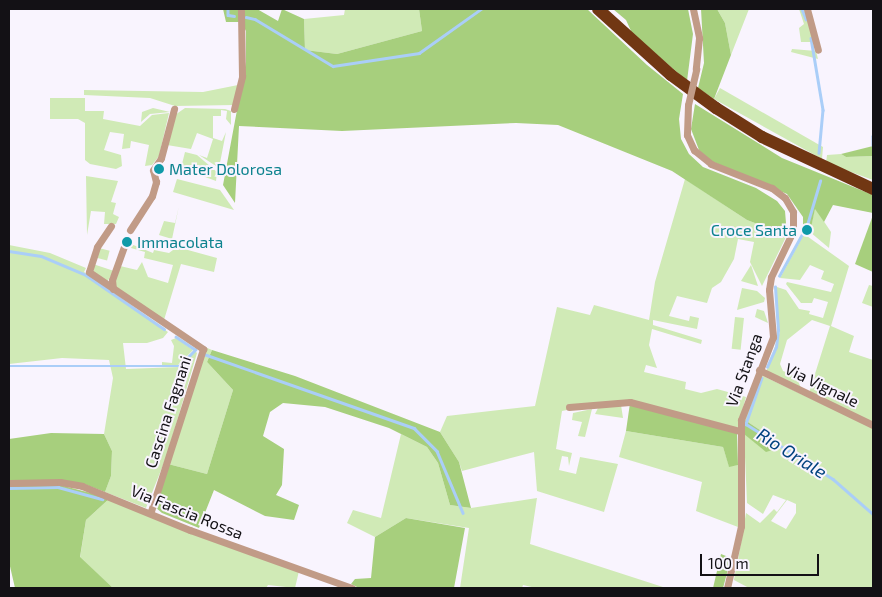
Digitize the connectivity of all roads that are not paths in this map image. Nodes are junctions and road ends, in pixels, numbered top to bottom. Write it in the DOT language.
graph roads {
  1 [pos="241,9"];
  2 [pos="598,9"];
  3 [pos="693,9"];
  4 [pos="806,9"];
  5 [pos="818,50"];
  6 [pos="174,109"];
  7 [pos="234,109"];
  8 [pos="873,189"];
  9 [pos="111,226"];
  10 [pos="130,230"];
  11 [pos="126,242"];
  12 [pos="113,289"];
  13 [pos="758,370"];
  14 [pos="569,407"];
  15 [pos="873,425"];
  16 [pos="740,431"];
  17 [pos="9,483"];
  18 [pos="151,511"];
  19 [pos="352,588"];
  20 [pos="727,588"];
  1 -- 7 [label="street"];
  2 -- 8 [label="highway"];
  3 -- 13 [label="street, Via Stanga, bridge"];
  4 -- 5 [label="street"];
  6 -- 10 [label="street"];
  9 -- 12 [label="street"];
  11 -- 12 [label="street"];
  12 -- 18 [label="street, Cascina Fagnani"];
  13 -- 15 [label="street, Via Vignale"];
  13 -- 16 [label="street, Via Stanga"];
  14 -- 16 [label="street"];
  16 -- 20 [label="street, Via Stanga"];
  17 -- 18 [label="street, Via Fascia Rossa"];
  18 -- 19 [label="street, Via Fascia Rossa"];
}
